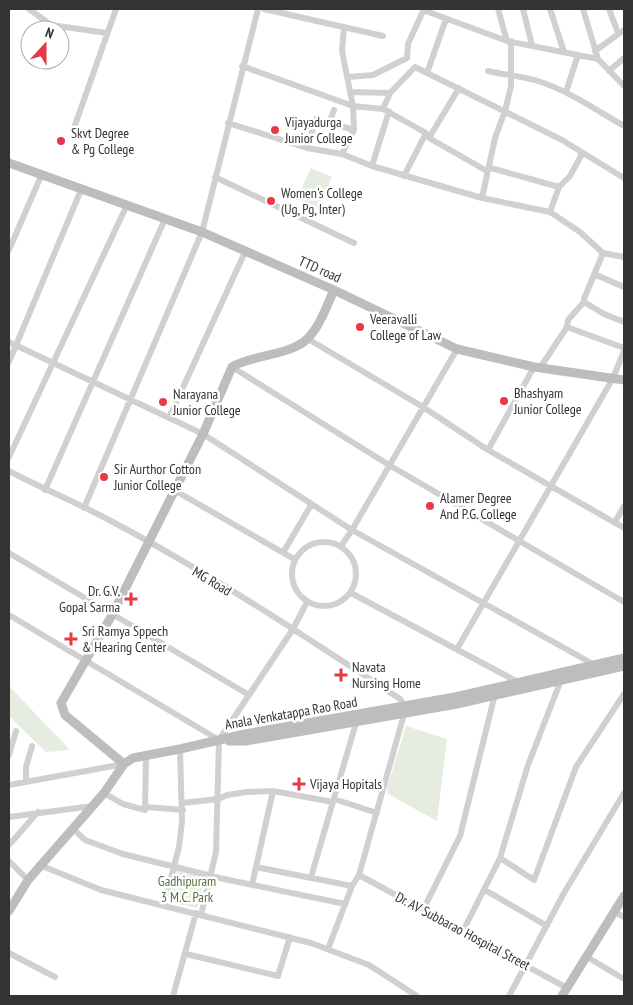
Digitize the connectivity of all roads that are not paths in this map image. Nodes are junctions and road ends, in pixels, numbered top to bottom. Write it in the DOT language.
graph roads {
  1 [pos="29,9"];
  2 [pos="116,9"];
  3 [pos="258,9"];
  4 [pos="264,9"];
  5 [pos="423,9"];
  6 [pos="498,9"];
  7 [pos="523,9"];
  8 [pos="550,9"];
  9 [pos="583,9"];
  10 [pos="609,9"];
  11 [pos="446,19"];
  12 [pos="344,28"];
  13 [pos="621,32"];
  14 [pos="107,34"];
  15 [pos="383,36"];
  16 [pos="509,41"];
  17 [pos="532,45"];
  18 [pos="596,51"];
  19 [pos="564,52"];
  20 [pos="578,55"];
  21 [pos="624,58"];
  22 [pos="598,59"];
  23 [pos="242,66"];
  24 [pos="488,71"];
  25 [pos="609,71"];
  26 [pos="427,73"];
  27 [pos="348,77"];
  28 [pos="512,78"];
  29 [pos="624,86"];
  30 [pos="459,88"];
  31 [pos="350,92"];
  32 [pos="566,92"];
  33 [pos="390,93"];
  34 [pos="353,106"];
  35 [pos="334,110"];
  36 [pos="386,110"];
  37 [pos="505,111"];
  38 [pos="228,123"];
  39 [pos="329,123"];
  40 [pos="624,126"];
  41 [pos="74,128"];
  42 [pos="354,130"];
  43 [pos="428,135"];
  44 [pos="307,148"];
  45 [pos="342,154"];
  46 [pos="582,154"];
  47 [pos="9,164"];
  48 [pos="372,166"];
  49 [pos="486,170"];
  50 [pos="41,176"];
  51 [pos="404,176"];
  52 [pos="215,177"];
  53 [pos="624,178"];
  54 [pos="559,187"];
  55 [pos="81,190"];
  56 [pos="482,198"];
  57 [pos="126,207"];
  58 [pos="550,212"];
  59 [pos="165,219"];
  60 [pos="202,232"];
  61 [pos="354,243"];
  62 [pos="9,250"];
  63 [pos="245,252"];
  64 [pos="603,253"];
  65 [pos="624,257"];
  66 [pos="594,274"];
  67 [pos="624,287"];
  68 [pos="334,290"];
  69 [pos="584,302"];
  70 [pos="624,322"];
  71 [pos="567,327"];
  72 [pos="308,339"];
  73 [pos="9,342"];
  74 [pos="16,346"];
  75 [pos="456,349"];
  76 [pos="624,349"];
  77 [pos="9,362"];
  78 [pos="54,364"];
  79 [pos="232,367"];
  80 [pos="537,367"];
  81 [pos="613,378"];
  82 [pos="624,380"];
  83 [pos="91,383"];
  84 [pos="130,401"];
  85 [pos="422,407"];
  86 [pos="169,418"];
  87 [pos="203,434"];
  88 [pos="488,450"];
  89 [pos="9,457"];
  90 [pos="389,465"];
  91 [pos="9,471"];
  92 [pos="552,486"];
  93 [pos="46,490"];
  94 [pos="174,490"];
  95 [pos="311,505"];
  96 [pos="624,506"];
  97 [pos="84,508"];
  98 [pos="615,522"];
  99 [pos="624,528"];
  100 [pos="352,530"];
  101 [pos="519,541"];
  102 [pos="148,542"];
  103 [pos="341,546"];
  104 [pos="284,552"];
  105 [pos="9,553"];
  106 [pos="294,559"];
  107 [pos="351,593"];
  108 [pos="307,602"];
  109 [pos="624,602"];
  110 [pos="482,604"];
  111 [pos="112,614"];
  112 [pos="9,615"];
  113 [pos="293,629"];
  114 [pos="457,649"];
  115 [pos="624,658"];
  116 [pos="84,660"];
  117 [pos="624,666"];
  118 [pos="594,668"];
  119 [pos="561,680"];
  120 [pos="518,682"];
  121 [pos="495,691"];
  122 [pos="624,694"];
  123 [pos="249,695"];
  124 [pos="404,711"];
  125 [pos="356,723"];
  126 [pos="16,731"];
  127 [pos="219,740"];
  128 [pos="32,746"];
  129 [pos="180,750"];
  130 [pos="9,755"];
  131 [pos="146,756"];
  132 [pos="124,764"];
  133 [pos="26,782"];
  134 [pos="9,785"];
  135 [pos="273,791"];
  136 [pos="104,793"];
  137 [pos="624,793"];
  138 [pos="218,799"];
  139 [pos="334,800"];
  140 [pos="93,806"];
  141 [pos="182,806"];
  142 [pos="146,807"];
  143 [pos="38,811"];
  144 [pos="376,813"];
  145 [pos="9,817"];
  146 [pos="72,828"];
  147 [pos="9,845"];
  148 [pos="500,858"];
  149 [pos="9,861"];
  150 [pos="42,866"];
  151 [pos="174,867"];
  152 [pos="256,867"];
  153 [pos="211,875"];
  154 [pos="359,875"];
  155 [pos="311,877"];
  156 [pos="28,880"];
  157 [pos="252,884"];
  158 [pos="352,886"];
  159 [pos="485,890"];
  160 [pos="624,896"];
  161 [pos="345,904"];
  162 [pos="164,906"];
  163 [pos="9,909"];
  164 [pos="423,910"];
  165 [pos="614,912"];
  166 [pos="199,914"];
  167 [pos="624,917"];
  168 [pos="547,926"];
  169 [pos="463,931"];
  170 [pos="290,937"];
  171 [pos="328,949"];
  172 [pos="9,953"];
  173 [pos="186,954"];
  174 [pos="587,956"];
  175 [pos="526,966"];
  176 [pos="55,977"];
  177 [pos="624,979"];
  178 [pos="567,988"];
  179 [pos="173,996"];
  180 [pos="417,996"];
  181 [pos="509,996"];
  182 [pos="562,996"];
  1 -- 14 [label="street"];
  2 -- 14 [label="street"];
  3 -- 23 [label="street"];
  4 -- 12 [label="street"];
  5 -- 11 [label="street"];
  5 -- 27 [label="street"];
  6 -- 16 [label="street"];
  7 -- 17 [label="street"];
  8 -- 19 [label="street"];
  9 -- 18 [label="street"];
  10 -- 13 [label="street"];
  11 -- 16 [label="street"];
  11 -- 26 [label="street"];
  12 -- 15 [label="street"];
  12 -- 27 [label="street"];
  13 -- 18 [label="street"];
  14 -- 41 [label="street"];
  16 -- 17 [label="street"];
  16 -- 28 [label="street"];
  17 -- 19 [label="street"];
  18 -- 22 [label="street"];
  19 -- 20 [label="street"];
  20 -- 22 [label="street"];
  20 -- 32 [label="street"];
  21 -- 25 [label="street"];
  22 -- 25 [label="street"];
  23 -- 34 [label="street"];
  23 -- 38 [label="street"];
  24 -- 28 [label="street"];
  25 -- 29 [label="street"];
  26 -- 30 [label="street"];
  26 -- 33 [label="street"];
  27 -- 31 [label="street"];
  28 -- 32 [label="street"];
  28 -- 37 [label="street"];
  30 -- 37 [label="street"];
  30 -- 43 [label="street"];
  31 -- 33 [label="street"];
  31 -- 34 [label="street"];
  32 -- 40 [label="street"];
  33 -- 36 [label="street"];
  34 -- 36 [label="street"];
  34 -- 42 [label="street"];
  35 -- 39 [label="street"];
  36 -- 43 [label="street"];
  36 -- 48 [label="street"];
  37 -- 46 [label="street"];
  37 -- 49 [label="street"];
  38 -- 44 [label="street"];
  38 -- 52 [label="street"];
  39 -- 42 [label="street"];
  39 -- 44 [label="street"];
  42 -- 45 [label="street"];
  43 -- 49 [label="street"];
  43 -- 51 [label="street"];
  44 -- 45 [label="street"];
  45 -- 48 [label="street"];
  46 -- 53 [label="street"];
  46 -- 54 [label="street"];
  47 -- 50 [label="street, TTD road"];
  48 -- 51 [label="street"];
  49 -- 54 [label="street"];
  49 -- 56 [label="street"];
  50 -- 55 [label="street, TTD road"];
  50 -- 62 [label="street"];
  51 -- 56 [label="street"];
  52 -- 60 [label="street"];
  52 -- 61 [label="street"];
  54 -- 58 [label="street"];
  55 -- 57 [label="street, TTD road"];
  55 -- 74 [label="street"];
  56 -- 58 [label="street"];
  57 -- 59 [label="street, TTD road"];
  57 -- 78 [label="street"];
  58 -- 64 [label="street"];
  59 -- 60 [label="street, TTD road"];
  59 -- 83 [label="street"];
  60 -- 63 [label="street, TTD road"];
  60 -- 84 [label="street"];
  63 -- 68 [label="street, TTD road"];
  63 -- 86 [label="street"];
  64 -- 65 [label="street"];
  64 -- 66 [label="street"];
  66 -- 67 [label="street"];
  66 -- 69 [label="street"];
  68 -- 72 [label="street"];
  68 -- 75 [label="street, TTD road"];
  69 -- 70 [label="street"];
  69 -- 71 [label="street"];
  71 -- 76 [label="street"];
  71 -- 80 [label="street"];
  72 -- 79 [label="street"];
  72 -- 85 [label="street"];
  73 -- 74 [label="street"];
  74 -- 77 [label="street"];
  74 -- 78 [label="street"];
  75 -- 80 [label="street, TTD road"];
  75 -- 85 [label="street"];
  76 -- 81 [label="street"];
  78 -- 83 [label="street"];
  78 -- 89 [label="street"];
  79 -- 87 [label="street"];
  79 -- 90 [label="street"];
  80 -- 81 [label="street, TTD road"];
  80 -- 88 [label="street"];
  81 -- 82 [label="street, TTD road"];
  81 -- 92 [label="street"];
  83 -- 84 [label="street"];
  83 -- 93 [label="street"];
  84 -- 86 [label="street"];
  84 -- 97 [label="street"];
  85 -- 88 [label="street"];
  85 -- 90 [label="street"];
  86 -- 87 [label="street"];
  87 -- 94 [label="street"];
  87 -- 95 [label="street"];
  88 -- 92 [label="street"];
  90 -- 100 [label="street"];
  90 -- 101 [label="street"];
  91 -- 93 [label="street, MG Road"];
  92 -- 98 [label="street"];
  92 -- 101 [label="street"];
  93 -- 97 [label="street, MG Road"];
  94 -- 102 [label="street"];
  94 -- 104 [label="street"];
  95 -- 100 [label="street"];
  95 -- 104 [label="street"];
  96 -- 98 [label="street"];
  97 -- 102 [label="street, MG Road"];
  98 -- 99 [label="street"];
  100 -- 103 [label="street"];
  100 -- 110 [label="street"];
  101 -- 109 [label="street"];
  101 -- 110 [label="street"];
  102 -- 111 [label="street"];
  102 -- 113 [label="street, MG Road"];
  103 -- 106 [label="street"];
  103 -- 107 [label="street"];
  104 -- 106 [label="street"];
  105 -- 111 [label="street"];
  106 -- 108 [label="street"];
  107 -- 108 [label="street"];
  107 -- 114 [label="street"];
  108 -- 113 [label="street"];
  110 -- 114 [label="street"];
  110 -- 118 [label="street"];
  111 -- 116 [label="street"];
  111 -- 123 [label="street"];
  112 -- 116 [label="street"];
  113 -- 123 [label="street"];
  113 -- 124 [label="street, MG Road"];
  114 -- 120 [label="street"];
  115 -- 118 [label="street, Anala Venkatappa Rao Road"];
  116 -- 127 [label="street"];
  116 -- 132 [label="street"];
  117 -- 118 [label="street, Anala Venkatappa Rao Road"];
  118 -- 119 [label="street, Anala Venkatappa Rao Road"];
  118 -- 120 [label="street, Anala Venkatappa Rao Road"];
  119 -- 121 [label="street, Anala Venkatappa Rao Road"];
  119 -- 148 [label="street"];
  120 -- 121 [label="street, Anala Venkatappa Rao Road"];
  121 -- 124 [label="street, Anala Venkatappa Rao Road"];
  121 -- 164 [label="street"];
  122 -- 148 [label="street"];
  123 -- 127 [label="street"];
  124 -- 125 [label="street, Anala Venkatappa Rao Road"];
  124 -- 127 [label="street, Anala Venkatappa Rao Road"];
  124 -- 144 [label="street"];
  125 -- 127 [label="street, Anala Venkatappa Rao Road"];
  125 -- 139 [label="street"];
  126 -- 130 [label="street"];
  127 -- 129 [label="street"];
  127 -- 138 [label="street"];
  128 -- 133 [label="street"];
  129 -- 131 [label="street"];
  129 -- 141 [label="street"];
  131 -- 132 [label="street"];
  131 -- 142 [label="street"];
  132 -- 133 [label="street"];
  132 -- 136 [label="street"];
  133 -- 134 [label="street"];
  135 -- 138 [label="street"];
  135 -- 139 [label="street"];
  135 -- 152 [label="street"];
  136 -- 140 [label="street"];
  136 -- 142 [label="street"];
  137 -- 168 [label="street"];
  138 -- 141 [label="street"];
  138 -- 153 [label="street"];
  139 -- 144 [label="street"];
  139 -- 155 [label="street"];
  140 -- 143 [label="street"];
  140 -- 146 [label="street"];
  141 -- 142 [label="street"];
  141 -- 151 [label="street"];
  143 -- 145 [label="street"];
  143 -- 147 [label="street"];
  144 -- 154 [label="street"];
  146 -- 150 [label="street"];
  146 -- 151 [label="street"];
  148 -- 159 [label="street"];
  149 -- 156 [label="street"];
  150 -- 156 [label="street"];
  150 -- 162 [label="street"];
  151 -- 153 [label="street"];
  151 -- 162 [label="street"];
  152 -- 155 [label="street"];
  152 -- 157 [label="street"];
  153 -- 157 [label="street"];
  153 -- 166 [label="street"];
  154 -- 158 [label="street"];
  154 -- 164 [label="street, Dr. AV Subbarao Hospital Street"];
  155 -- 158 [label="street"];
  156 -- 163 [label="street"];
  157 -- 161 [label="street"];
  158 -- 161 [label="street"];
  159 -- 168 [label="street"];
  159 -- 169 [label="street"];
  160 -- 165 [label="street"];
  161 -- 171 [label="street"];
  162 -- 166 [label="street"];
  164 -- 169 [label="street, Dr. AV Subbarao Hospital Street"];
  165 -- 167 [label="street"];
  165 -- 174 [label="street"];
  166 -- 170 [label="street"];
  166 -- 173 [label="street"];
  168 -- 175 [label="street"];
  169 -- 175 [label="street, Dr. AV Subbarao Hospital Street"];
  170 -- 171 [label="street"];
  170 -- 173 [label="street"];
  171 -- 180 [label="street"];
  172 -- 176 [label="street"];
  173 -- 179 [label="street"];
  174 -- 177 [label="street"];
  174 -- 178 [label="street"];
  175 -- 178 [label="street, Dr. AV Subbarao Hospital Street"];
  175 -- 181 [label="street"];
  178 -- 182 [label="street"];
}
